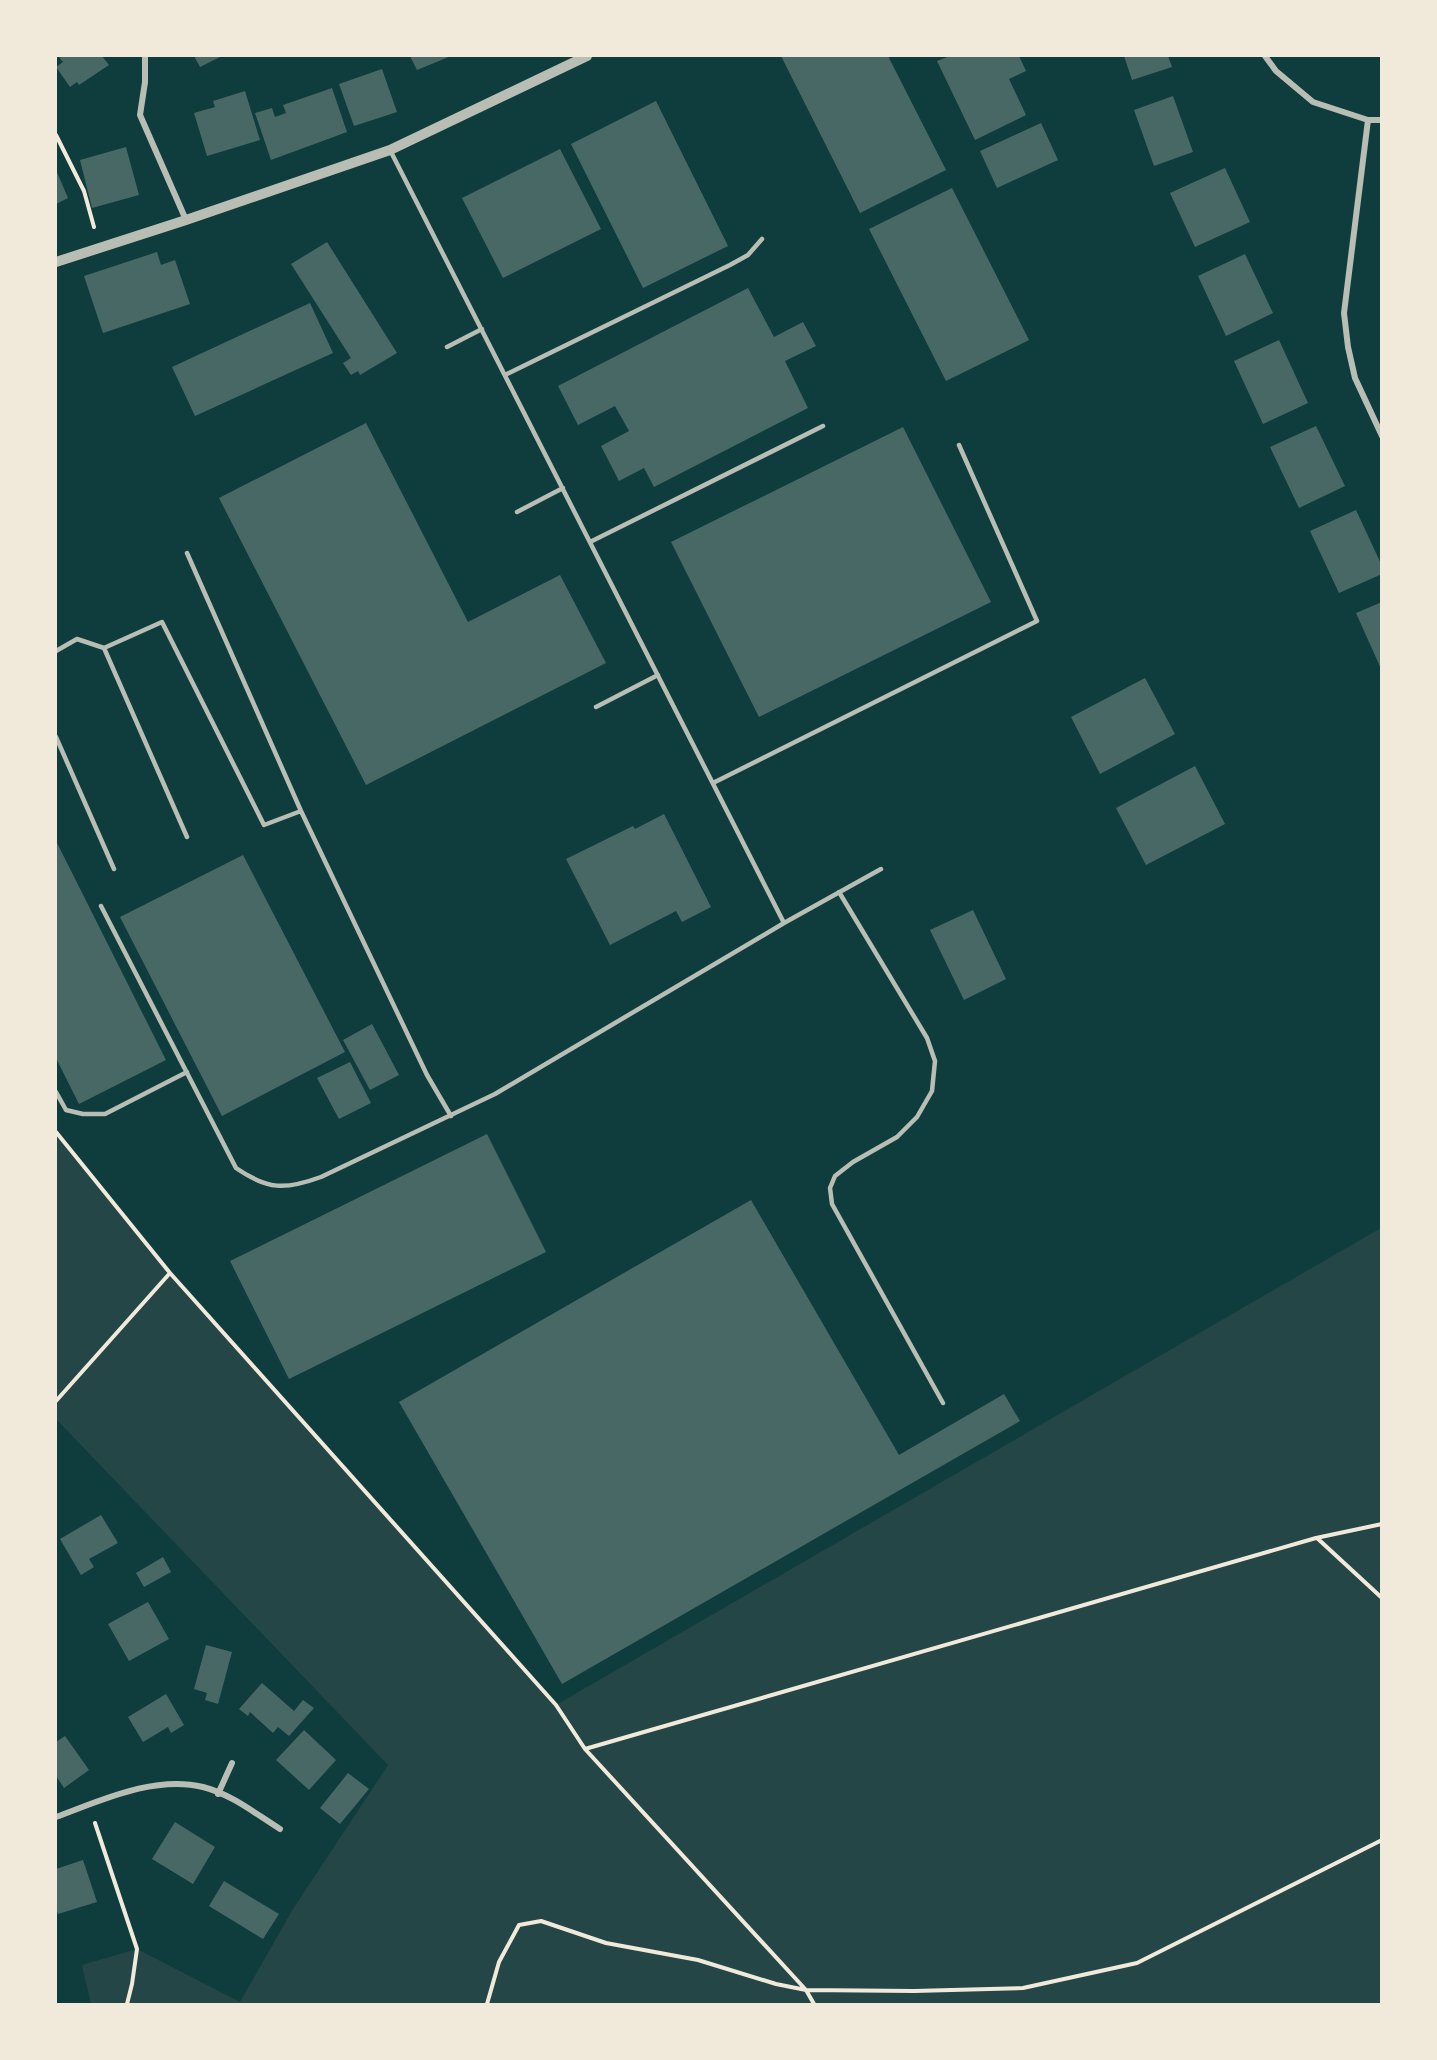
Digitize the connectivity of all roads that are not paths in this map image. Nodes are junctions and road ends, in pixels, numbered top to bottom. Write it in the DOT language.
graph roads {
  1 [pos="145,56"];
  2 [pos="586,56"];
  3 [pos="1265,56"];
  4 [pos="1368,120"];
  5 [pos="1382,120"];
  6 [pos="390,150"];
  7 [pos="186,220"];
  8 [pos="762,239"];
  9 [pos="56,262"];
  10 [pos="482,329"];
  11 [pos="447,347"];
  12 [pos="505,375"];
  13 [pos="823,426"];
  14 [pos="1382,436"];
  15 [pos="959,445"];
  16 [pos="563,488"];
  17 [pos="517,512"];
  18 [pos="590,542"];
  19 [pos="187,552"];
  20 [pos="104,648"];
  21 [pos="56,651"];
  22 [pos="658,675"];
  23 [pos="596,707"];
  24 [pos="56,737"];
  25 [pos="713,783"];
  26 [pos="301,811"];
  27 [pos="187,837"];
  28 [pos="114,869"];
  29 [pos="880,869"];
  30 [pos="838,892"];
  31 [pos="101,906"];
  32 [pos="784,923"];
  33 [pos="187,1072"];
  34 [pos="56,1092"];
  35 [pos="451,1116"];
  36 [pos="944,1403"];
  37 [pos="232,1763"];
  38 [pos="218,1794"];
  39 [pos="56,1817"];
  40 [pos="280,1829"];
  1 -- 7 [label="street"];
  2 -- 6 [label="street"];
  3 -- 4 [label="street"];
  4 -- 5 [label="street"];
  4 -- 14 [label="street"];
  6 -- 7 [label="street"];
  6 -- 10 [label="lane"];
  7 -- 9 [label="street"];
  8 -- 12 [label="lane"];
  10 -- 11 [label="lane"];
  10 -- 12 [label="lane"];
  12 -- 16 [label="lane"];
  13 -- 18 [label="lane"];
  15 -- 25 [label="lane"];
  16 -- 17 [label="lane"];
  16 -- 18 [label="lane"];
  18 -- 22 [label="lane"];
  19 -- 26 [label="lane"];
  20 -- 21 [label="lane"];
  20 -- 26 [label="lane"];
  20 -- 27 [label="lane"];
  22 -- 23 [label="lane"];
  22 -- 25 [label="lane"];
  24 -- 28 [label="lane"];
  25 -- 32 [label="lane"];
  26 -- 35 [label="lane"];
  29 -- 30 [label="lane"];
  30 -- 32 [label="lane"];
  30 -- 36 [label="lane"];
  31 -- 33 [label="lane"];
  32 -- 35 [label="lane"];
  33 -- 34 [label="lane"];
  33 -- 35 [label="lane"];
  37 -- 38 [label="street"];
  38 -- 39 [label="street"];
  38 -- 40 [label="street"];
}
